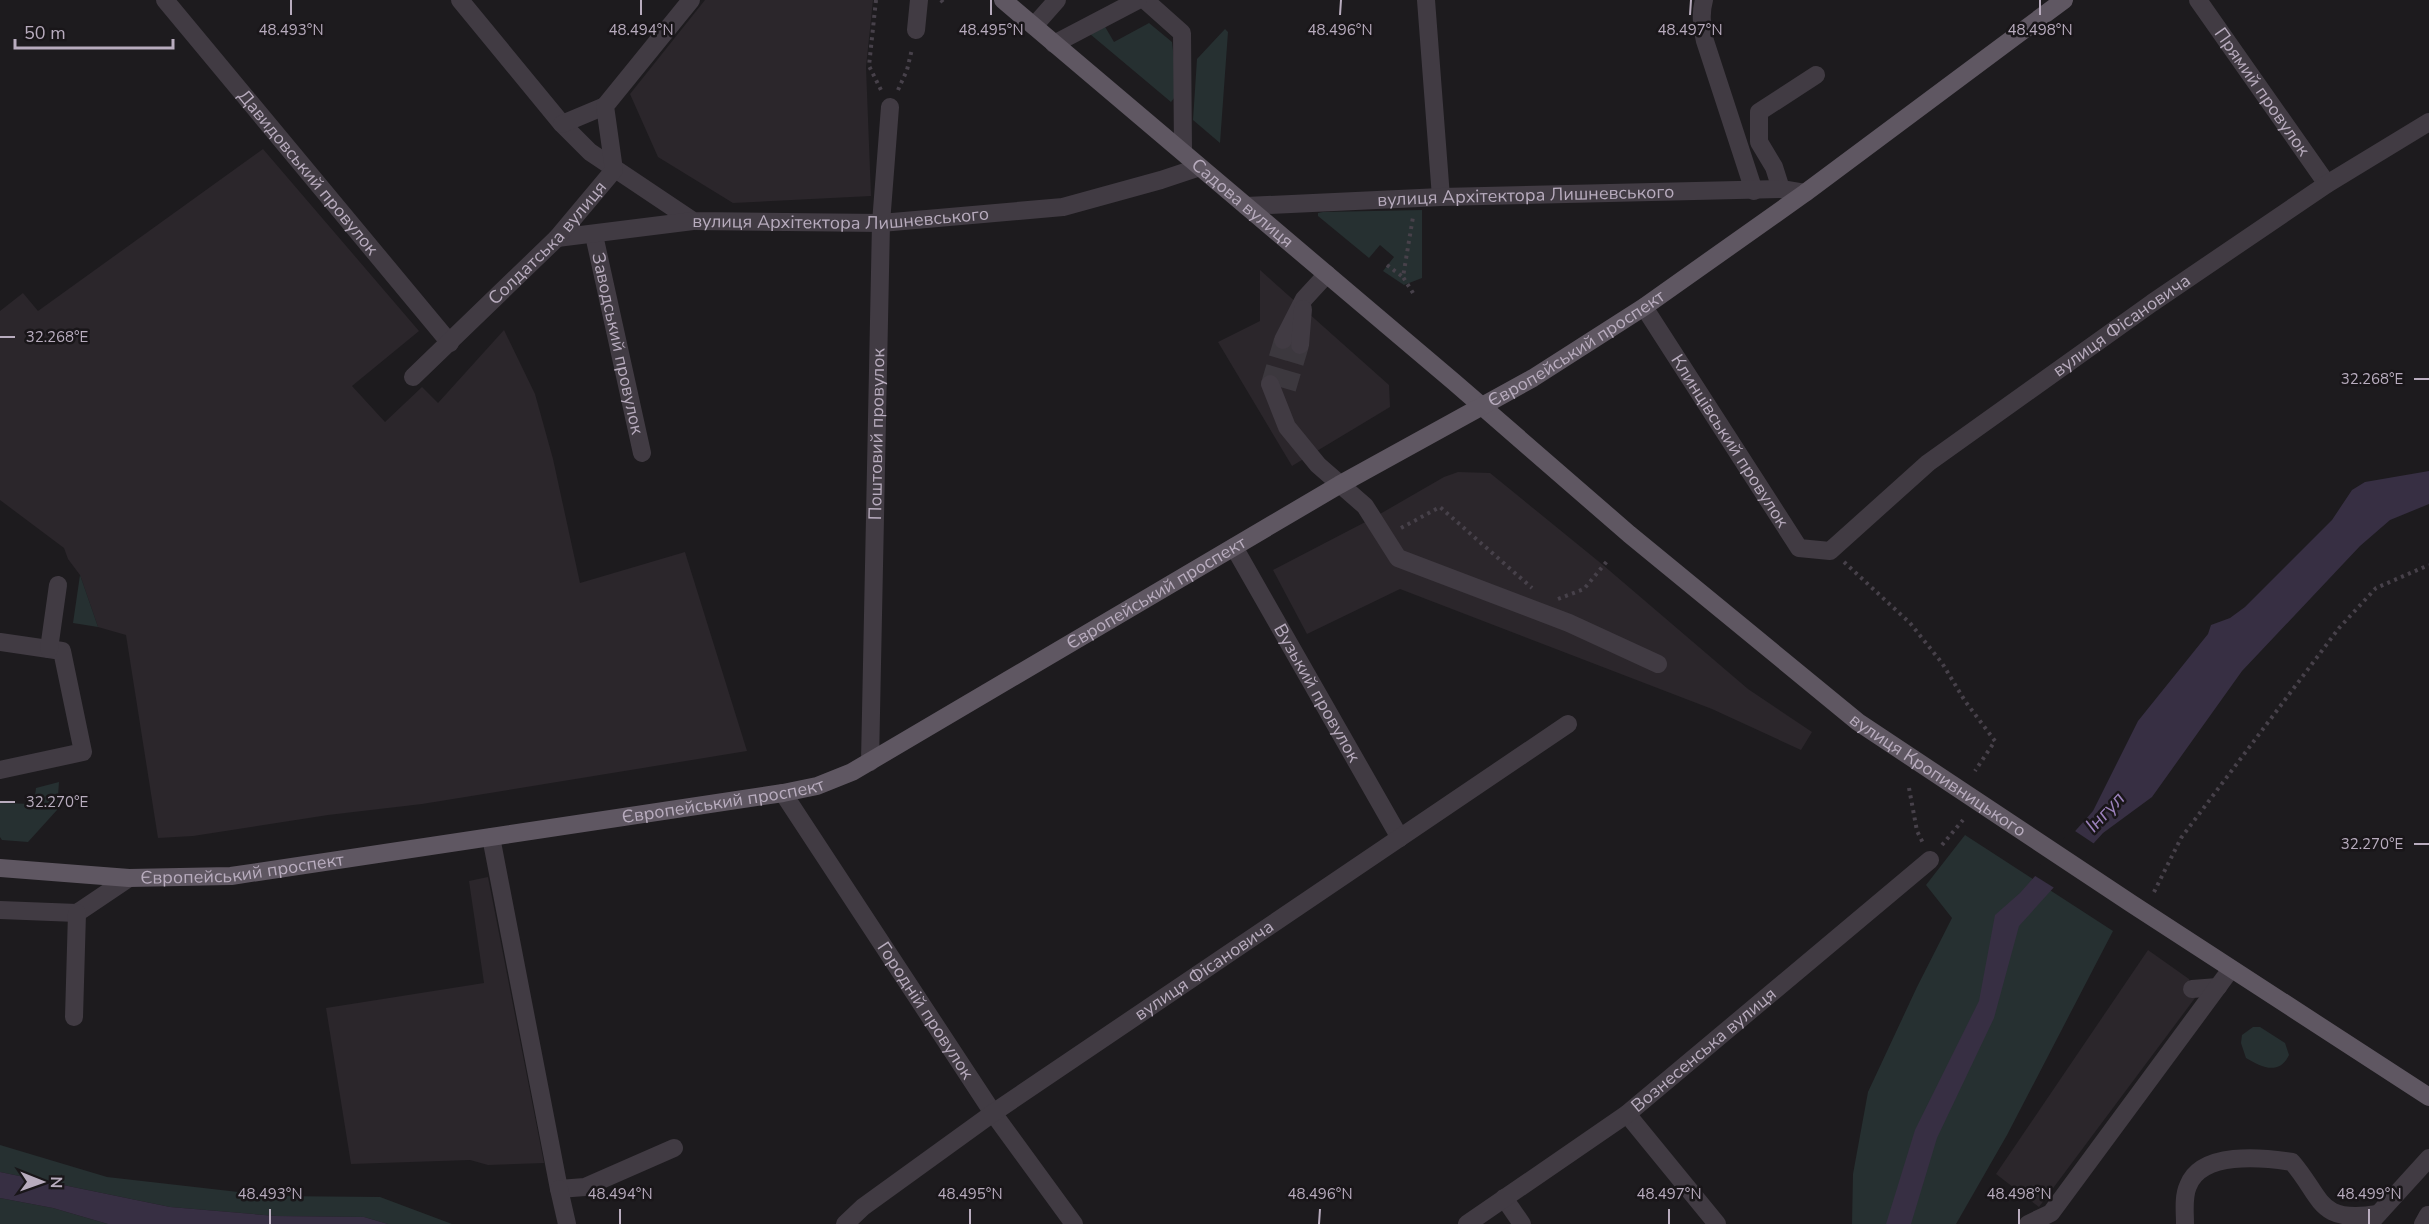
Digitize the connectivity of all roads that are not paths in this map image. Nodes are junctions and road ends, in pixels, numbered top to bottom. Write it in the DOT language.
graph roads {
  1 [pos="165,0"];
  2 [pos="460,0"];
  3 [pos="691,0"];
  4 [pos="919,0"];
  5 [pos="1003,0"];
  6 [pos="1057,0"];
  7 [pos="1138,0"];
  8 [pos="1145,0"];
  9 [pos="1426,0"];
  10 [pos="1704,0"];
  11 [pos="2064,0"];
  12 [pos="2198,0"];
  13 [pos="1034,26"];
  14 [pos="916,30"];
  15 [pos="1054,44"];
  16 [pos="1816,75"];
  17 [pos="605,106"];
  18 [pos="890,107"];
  19 [pos="2429,122"];
  20 [pos="562,124"];
  21 [pos="1183,151"];
  22 [pos="1200,167"];
  23 [pos="614,170"];
  24 [pos="2327,184"];
  25 [pos="1781,189"];
  26 [pos="1754,191"];
  27 [pos="1805,193"];
  28 [pos="1441,197"];
  29 [pos="1246,206"];
  30 [pos="693,221"];
  31 [pos="881,223"];
  32 [pos="594,235"];
  33 [pos="557,238"];
  34 [pos="1327,274"];
  35 [pos="1644,307"];
  36 [pos="450,342"];
  37 [pos="1291,343"];
  38 [pos="413,377"];
  39 [pos="1278,386"];
  40 [pos="1483,406"];
  41 [pos="642,453"];
  42 [pos="1339,485"];
  43 [pos="1234,547"];
  44 [pos="1830,550"];
  45 [pos="58,585"];
  46 [pos="0,642"];
  47 [pos="49,649"];
  48 [pos="1658,664"];
  49 [pos="1568,724"];
  50 [pos="870,762"];
  51 [pos="0,770"];
  52 [pos="783,793"];
  53 [pos="491,837"];
  54 [pos="1400,838"];
  55 [pos="1930,860"];
  56 [pos="0,868"];
  57 [pos="129,878"];
  58 [pos="0,910"];
  59 [pos="77,913"];
  60 [pos="2231,969"];
  61 [pos="2218,987"];
  62 [pos="2192,989"];
  63 [pos="74,1017"];
  64 [pos="2429,1097"];
  65 [pos="993,1113"];
  66 [pos="1627,1114"];
  67 [pos="674,1148"];
  68 [pos="2429,1158"];
  69 [pos="559,1189"];
  70 [pos="1504,1198"];
  71 [pos="2373,1219"];
  72 [pos="567,1224"];
  73 [pos="844,1224"];
  74 [pos="1074,1224"];
  75 [pos="1467,1224"];
  76 [pos="1522,1224"];
  77 [pos="1717,1224"];
  78 [pos="2028,1224"];
  79 [pos="2185,1224"];
  1 -- 36 [label="street, Давидовський провулок"];
  2 -- 20 [label="street, вулиця Архітектора Лишневського"];
  3 -- 17 [label="street"];
  4 -- 14 [label="street"];
  5 -- 13 [label="main road, Садова вулиця"];
  6 -- 13 [label="street"];
  7 -- 15 [label="street"];
  8 -- 21 [label="street"];
  9 -- 28 [label="street"];
  10 -- 26 [label="street"];
  11 -- 27 [label="main road, Європейський проспект"];
  12 -- 24 [label="street, Прямий провулок"];
  13 -- 15 [label="main road, Садова вулиця"];
  15 -- 21 [label="main road, Садова вулиця"];
  16 -- 25 [label="street"];
  17 -- 20 [label="street"];
  17 -- 23 [label="street, Солдатська вулиця"];
  18 -- 31 [label="street, Поштовий провулок"];
  19 -- 24 [label="street, вулиця Фісановича"];
  20 -- 23 [label="street, вулиця Архітектора Лишневського"];
  21 -- 22 [label="main road, Садова вулиця"];
  22 -- 29 [label="main road, Садова вулиця"];
  22 -- 31 [label="street, вулиця Архітектора Лишневського"];
  23 -- 30 [label="street, вулиця Архітектора Лишневського"];
  23 -- 33 [label="street, Солдатська вулиця"];
  24 -- 44 [label="street, вулиця Фісановича"];
  25 -- 26 [label="street, вулиця Архітектора Лишневського"];
  25 -- 27 [label="street, вулиця Архітектора Лишневського"];
  26 -- 28 [label="street, вулиця Архітектора Лишневського"];
  27 -- 35 [label="main road, Європейський проспект"];
  28 -- 29 [label="street, вулиця Архітектора Лишневського"];
  29 -- 34 [label="main road, Садова вулиця"];
  30 -- 31 [label="street, вулиця Архітектора Лишневського"];
  30 -- 32 [label="street"];
  31 -- 50 [label="street, Поштовий провулок"];
  32 -- 33 [label="street"];
  32 -- 41 [label="street, Заводський провулок"];
  33 -- 36 [label="street, Солдатська вулиця"];
  34 -- 37 [label="street"];
  34 -- 40 [label="main road, Садова вулиця"];
  35 -- 40 [label="main road, Європейський проспект"];
  35 -- 44 [label="street, Клинцівський провулок"];
  36 -- 38 [label="street, Солдатська вулиця"];
  39 -- 42 [label="street"];
  40 -- 42 [label="main road, Європейський проспект"];
  40 -- 60 [label="main road, вулиця Кропивницького"];
  42 -- 43 [label="main road, Європейський проспект"];
  42 -- 48 [label="street"];
  43 -- 50 [label="main road, Європейський проспект"];
  43 -- 54 [label="street, Вузький провулок"];
  45 -- 47 [label="street"];
  46 -- 47 [label="street"];
  47 -- 51 [label="street"];
  49 -- 54 [label="street, вулиця Фісановича"];
  50 -- 52 [label="main road, Європейський проспект"];
  52 -- 53 [label="main road, Європейський проспект"];
  52 -- 65 [label="street, Городній провулок"];
  53 -- 57 [label="main road, Європейський проспект"];
  53 -- 69 [label="street"];
  54 -- 65 [label="street, вулиця Фісановича"];
  55 -- 66 [label="street, Вознесенська вулиця"];
  56 -- 57 [label="main road, Європейський проспект"];
  57 -- 59 [label="street"];
  58 -- 59 [label="street"];
  59 -- 63 [label="street"];
  60 -- 61 [label="street"];
  60 -- 64 [label="main road, вулиця Кропивницького"];
  61 -- 62 [label="street"];
  61 -- 78 [label="street"];
  65 -- 73 [label="street, вулиця Фісановича"];
  65 -- 74 [label="street, Городній провулок"];
  66 -- 70 [label="street, Вознесенська вулиця"];
  66 -- 77 [label="street"];
  67 -- 69 [label="street"];
  68 -- 71 [label="street"];
  69 -- 72 [label="street"];
  70 -- 75 [label="street, Вознесенська вулиця"];
  70 -- 76 [label="street"];
  71 -- 79 [label="street"];
}
